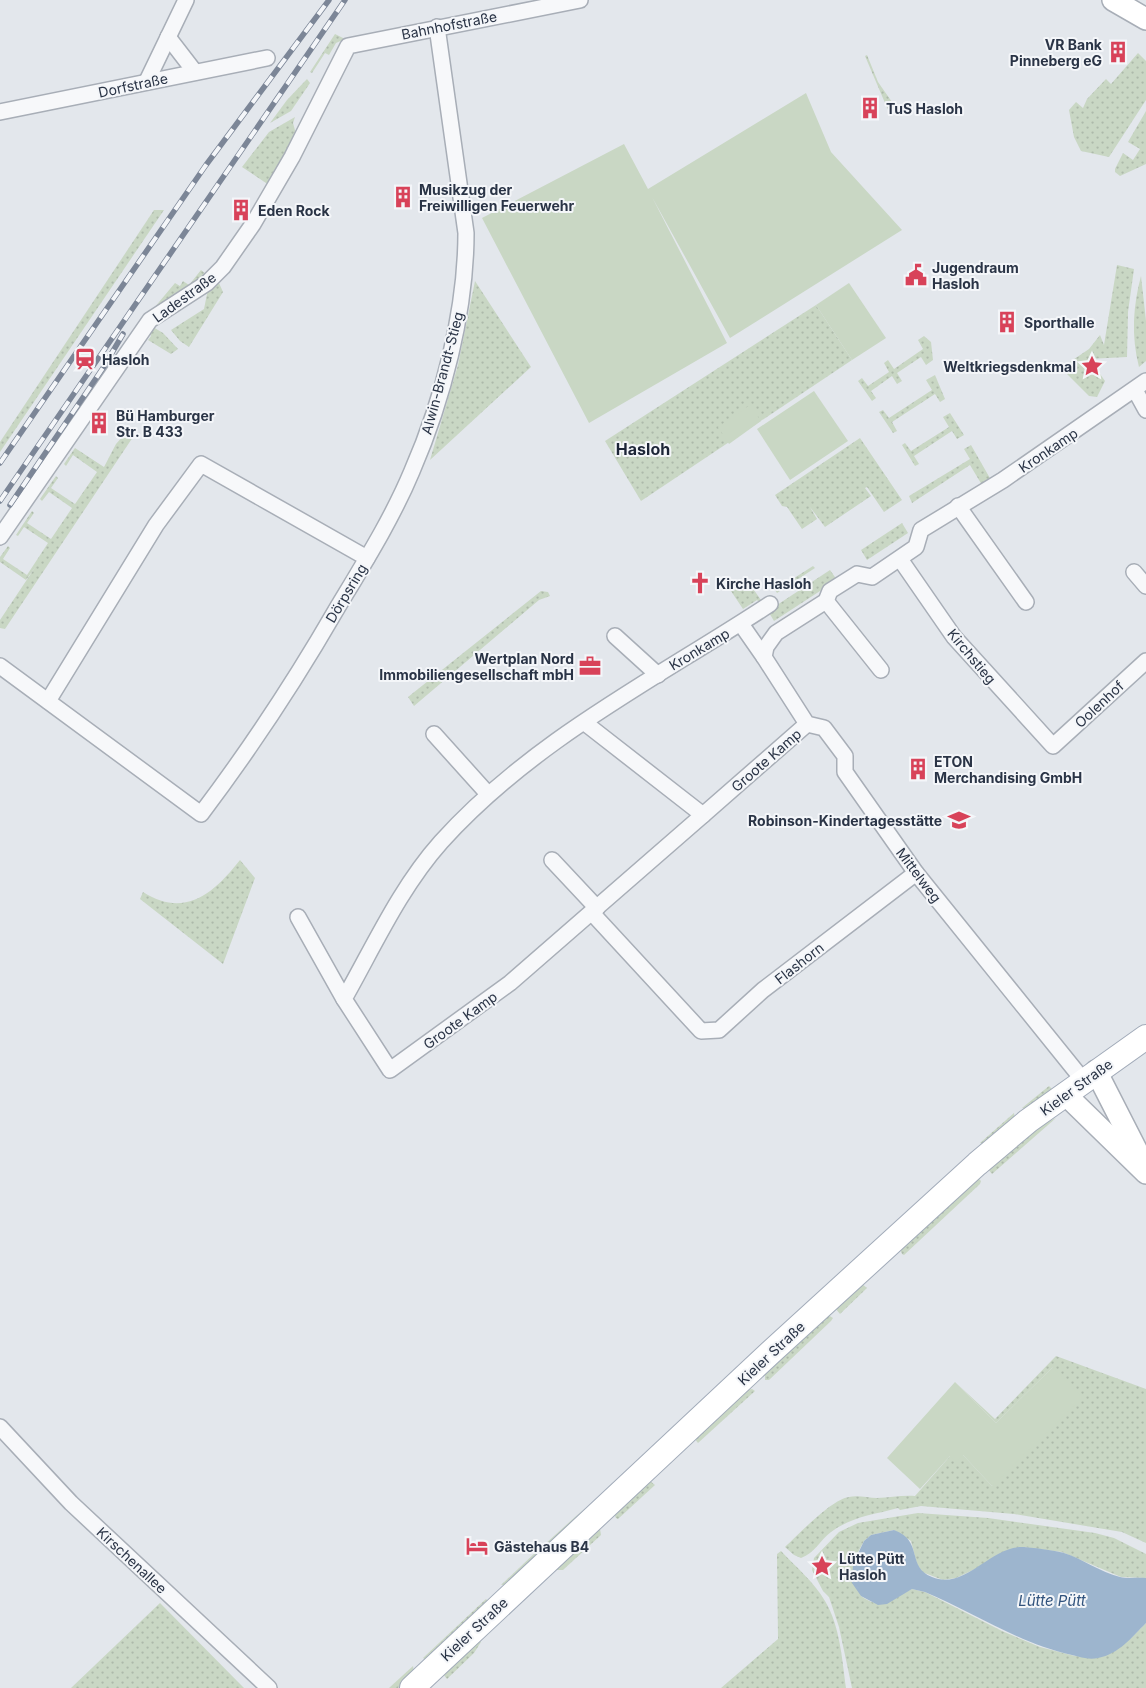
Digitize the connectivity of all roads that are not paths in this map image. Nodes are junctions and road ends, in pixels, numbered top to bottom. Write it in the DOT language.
graph roads {
  1 [pos="186,0"];
  2 [pos="580,0"];
  3 [pos="1113,0"];
  4 [pos="1146,19"];
  5 [pos="437,27"];
  6 [pos="168,38"];
  7 [pos="348,46"];
  8 [pos="266,58"];
  9 [pos="195,72"];
  10 [pos="147,82"];
  11 [pos="0,112"];
  12 [pos="1140,386"];
  13 [pos="1146,410"];
  14 [pos="958,506"];
  15 [pos="0,537"];
  16 [pos="367,558"];
  17 [pos="900,559"];
  18 [pos="1134,572"];
  19 [pos="1146,586"];
  20 [pos="826,601"];
  21 [pos="1026,602"];
  22 [pos="741,624"];
  23 [pos="615,636"];
  24 [pos="773,636"];
  25 [pos="764,657"];
  26 [pos="1146,661"];
  27 [pos="0,666"];
  28 [pos="880,670"];
  29 [pos="658,675"];
  30 [pos="48,701"];
  31 [pos="585,723"];
  32 [pos="807,724"];
  33 [pos="434,734"];
  34 [pos="1053,746"];
  35 [pos="488,794"];
  36 [pos="703,815"];
  37 [pos="552,860"];
  38 [pos="916,873"];
  39 [pos="595,911"];
  40 [pos="298,917"];
  41 [pos="344,999"];
  42 [pos="1146,1037"];
  43 [pos="1081,1082"];
  44 [pos="1146,1168"];
  45 [pos="1146,1173"];
  46 [pos="0,1427"];
  47 [pos="269,1688"];
  48 [pos="412,1688"];
  1 -- 6 [label="street"];
  2 -- 5 [label="street, Bahnhofstraße"];
  3 -- 4 [label="main road"];
  5 -- 7 [label="street, Bahnhofstraße"];
  5 -- 16 [label="street, Alwin-Brandt-Stieg"];
  6 -- 9 [label="street"];
  6 -- 10 [label="street"];
  7 -- 15 [label="street, Ladestraße"];
  8 -- 9 [label="street, Dorfstraße"];
  9 -- 10 [label="street, Dorfstraße"];
  10 -- 11 [label="street, Dorfstraße"];
  12 -- 13 [label="street"];
  12 -- 14 [label="street, Kronkamp"];
  14 -- 17 [label="street, Kronkamp"];
  14 -- 21 [label="street"];
  16 -- 30 [label="street, Dörpsring"];
  16 -- 30 [label="street, Dörpsring"];
  17 -- 20 [label="street, Kronkamp"];
  17 -- 34 [label="street, Kirchstieg"];
  18 -- 19 [label="street"];
  20 -- 24 [label="street, Kronkamp"];
  20 -- 28 [label="street"];
  22 -- 24 [label="street, Kronkamp"];
  22 -- 25 [label="street, Kronkamp"];
  22 -- 29 [label="street, Kronkamp"];
  23 -- 29 [label="street, Kronkamp"];
  24 -- 25 [label="street"];
  25 -- 32 [label="street"];
  26 -- 34 [label="street, Oolenhof"];
  27 -- 30 [label="street, Dörpsring"];
  29 -- 31 [label="street, Kronkamp"];
  31 -- 35 [label="street"];
  31 -- 36 [label="street"];
  32 -- 36 [label="street, Groote Kamp"];
  32 -- 38 [label="street, Mittelweg"];
  33 -- 35 [label="street"];
  35 -- 41 [label="street"];
  36 -- 39 [label="street, Groote Kamp"];
  37 -- 39 [label="street"];
  38 -- 39 [label="street, Flashorn"];
  38 -- 43 [label="street, Mittelweg"];
  39 -- 41 [label="street, Groote Kamp"];
  40 -- 41 [label="street, Groote Kamp"];
  42 -- 43 [label="main road, Kieler Straße"];
  43 -- 44 [label="main road"];
  43 -- 45 [label="main road"];
  43 -- 48 [label="main road, Kieler Straße"];
  46 -- 47 [label="street, Kirschenallee"];
}
